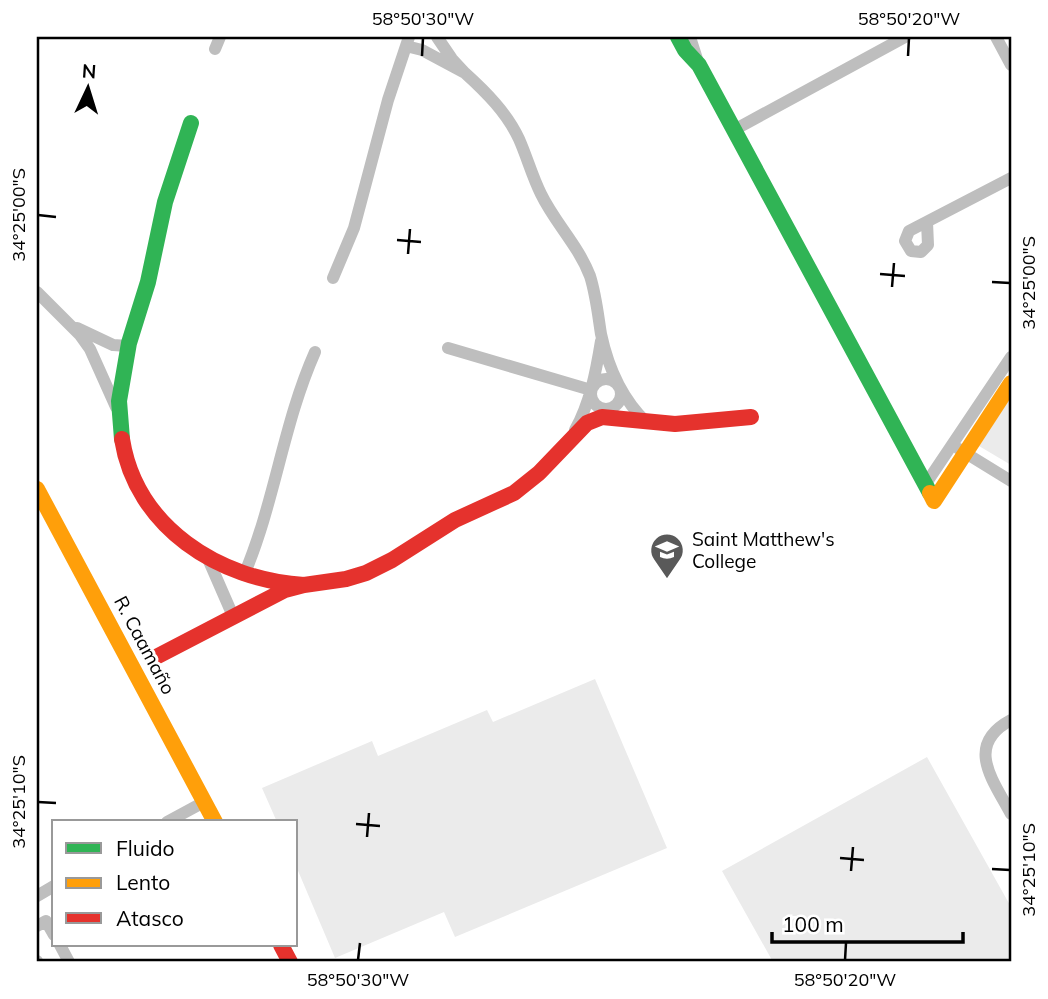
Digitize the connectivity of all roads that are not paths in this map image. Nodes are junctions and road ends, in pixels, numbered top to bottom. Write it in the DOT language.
graph roads {
  1 [pos="437,37"];
  2 [pos="678,37"];
  3 [pos="690,37"];
  4 [pos="905,37"];
  5 [pos="996,37"];
  6 [pos="407,42"];
  7 [pos="422,50"];
  8 [pos="699,65"];
  9 [pos="1011,65"];
  10 [pos="465,73"];
  11 [pos="191,123"];
  12 [pos="734,130"];
  13 [pos="1011,178"];
  14 [pos="927,222"];
  15 [pos="333,278"];
  16 [pos="37,292"];
  17 [pos="70,325"];
  18 [pos="602,337"];
  19 [pos="107,343"];
  20 [pos="128,346"];
  21 [pos="448,348"];
  22 [pos="315,352"];
  23 [pos="93,355"];
  24 [pos="1011,357"];
  25 [pos="124,368"];
  26 [pos="102,370"];
  27 [pos="1011,383"];
  28 [pos="618,385"];
  29 [pos="591,390"];
  30 [pos="118,410"];
  31 [pos="608,413"];
  32 [pos="751,417"];
  33 [pos="647,423"];
  34 [pos="569,441"];
  35 [pos="959,449"];
  36 [pos="1011,481"];
  37 [pos="925,485"];
  38 [pos="37,489"];
  39 [pos="209,561"];
  40 [pos="245,575"];
  41 [pos="304,585"];
  42 [pos="221,589"];
  43 [pos="258,604"];
  44 [pos="233,616"];
  45 [pos="156,657"];
  46 [pos="1011,720"];
  47 [pos="204,802"];
  48 [pos="1011,814"];
  49 [pos="171,820"];
  50 [pos="214,820"];
  51 [pos="37,926"];
  52 [pos="52,932"];
  53 [pos="61,946"];
  54 [pos="282,946"];
  55 [pos="69,962"];
  56 [pos="290,962"];
  1 -- 7 [label="street"];
  1 -- 10 [label="street"];
  2 -- 8 [label="street"];
  3 -- 8 [label="street"];
  4 -- 12 [label="street"];
  5 -- 9 [label="street"];
  6 -- 7 [label="street"];
  6 -- 15 [label="street"];
  7 -- 10 [label="street"];
  8 -- 12 [label="street"];
  10 -- 18 [label="street"];
  11 -- 20 [label="street"];
  12 -- 37 [label="street"];
  13 -- 14 [label="street"];
  16 -- 17 [label="street"];
  17 -- 19 [label="street"];
  17 -- 23 [label="street"];
  18 -- 28 [label="street"];
  18 -- 29 [label="street"];
  19 -- 20 [label="street"];
  19 -- 23 [label="street"];
  20 -- 25 [label="street"];
  21 -- 29 [label="street"];
  22 -- 40 [label="street"];
  23 -- 26 [label="street"];
  24 -- 35 [label="street"];
  25 -- 26 [label="street"];
  25 -- 30 [label="street"];
  26 -- 30 [label="street"];
  27 -- 35 [label="street"];
  28 -- 29 [label="street"];
  28 -- 31 [label="street"];
  28 -- 33 [label="street"];
  29 -- 31 [label="street"];
  29 -- 34 [label="street"];
  30 -- 39 [label="street"];
  31 -- 33 [label="street"];
  31 -- 34 [label="street"];
  32 -- 33 [label="street"];
  34 -- 41 [label="street"];
  35 -- 36 [label="street"];
  35 -- 37 [label="street"];
  35 -- 37 [label="street"];
  38 -- 47 [label="street, R. Caamaño"];
  39 -- 40 [label="street"];
  39 -- 42 [label="street"];
  40 -- 41 [label="street"];
  40 -- 42 [label="street"];
  40 -- 43 [label="street"];
  41 -- 43 [label="street"];
  42 -- 44 [label="street"];
  43 -- 44 [label="street"];
  44 -- 45 [label="street"];
  46 -- 48 [label="street"];
  47 -- 49 [label="street"];
  47 -- 50 [label="street, R. Caamaño"];
  51 -- 52 [label="street"];
  53 -- 55 [label="street"];
  54 -- 56 [label="street"];
}
